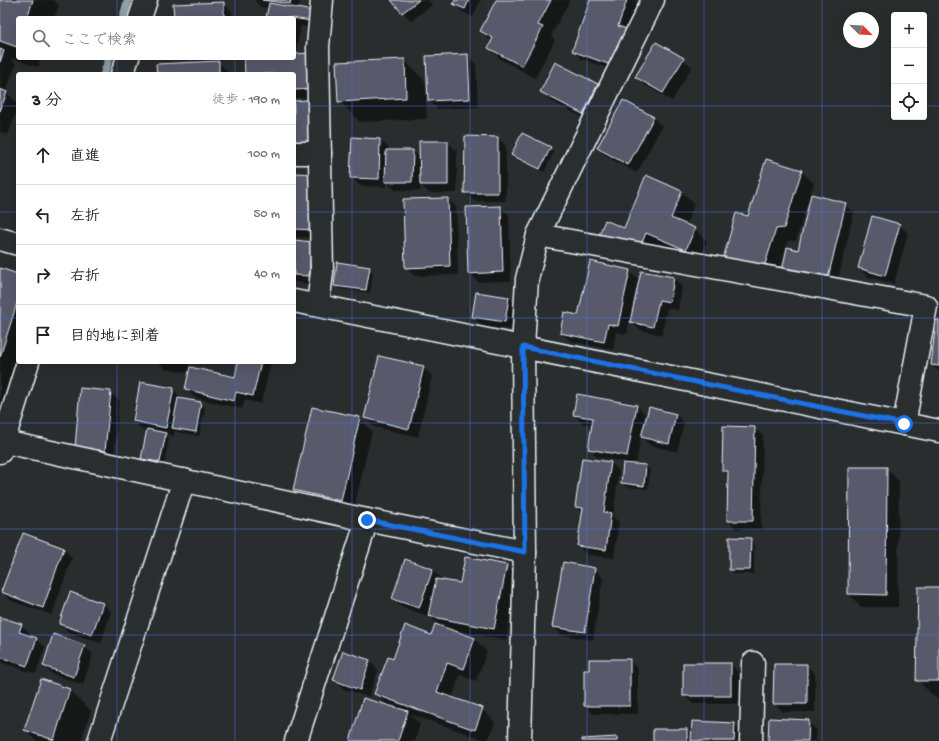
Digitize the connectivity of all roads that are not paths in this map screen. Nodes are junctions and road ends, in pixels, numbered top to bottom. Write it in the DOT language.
graph roads {
  1 [pos="146,0"];
  2 [pos="322,0"];
  3 [pos="653,0"];
  4 [pos="141,16"];
  5 [pos="127,60"];
  6 [pos="123,72"];
  7 [pos="296,153"];
  8 [pos="320,153"];
  9 [pos="538,236"];
  10 [pos="0,239"];
  11 [pos="16,243"];
  12 [pos="296,301"];
  13 [pos="318,305"];
  14 [pos="523,347"];
  15 [pos="27,364"];
  16 [pos="904,424"];
  17 [pos="939,431"];
  18 [pos="1,445"];
  19 [pos="184,480"];
  20 [pos="367,520"];
  21 [pos="525,552"];
  22 [pos="753,663"];
  23 [pos="100,741"];
  24 [pos="296,741"];
  25 [pos="520,741"];
  26 [pos="751,741"];
  1 -- 4 [label="street"];
  2 -- 8 [label="street"];
  3 -- 9 [label="street"];
  5 -- 6 [label="street"];
  7 -- 8 [label="street"];
  8 -- 13 [label="street"];
  9 -- 14 [label="street"];
  9 -- 16 [label="street"];
  10 -- 11 [label="street"];
  12 -- 13 [label="street"];
  13 -- 14 [label="street"];
  14 -- 16 [label="street"];
  14 -- 21 [label="street"];
  15 -- 18 [label="street"];
  16 -- 17 [label="street"];
  18 -- 19 [label="street"];
  19 -- 20 [label="street"];
  19 -- 23 [label="street"];
  20 -- 21 [label="street"];
  20 -- 24 [label="street"];
  21 -- 25 [label="street"];
  22 -- 26 [label="street"];
}
